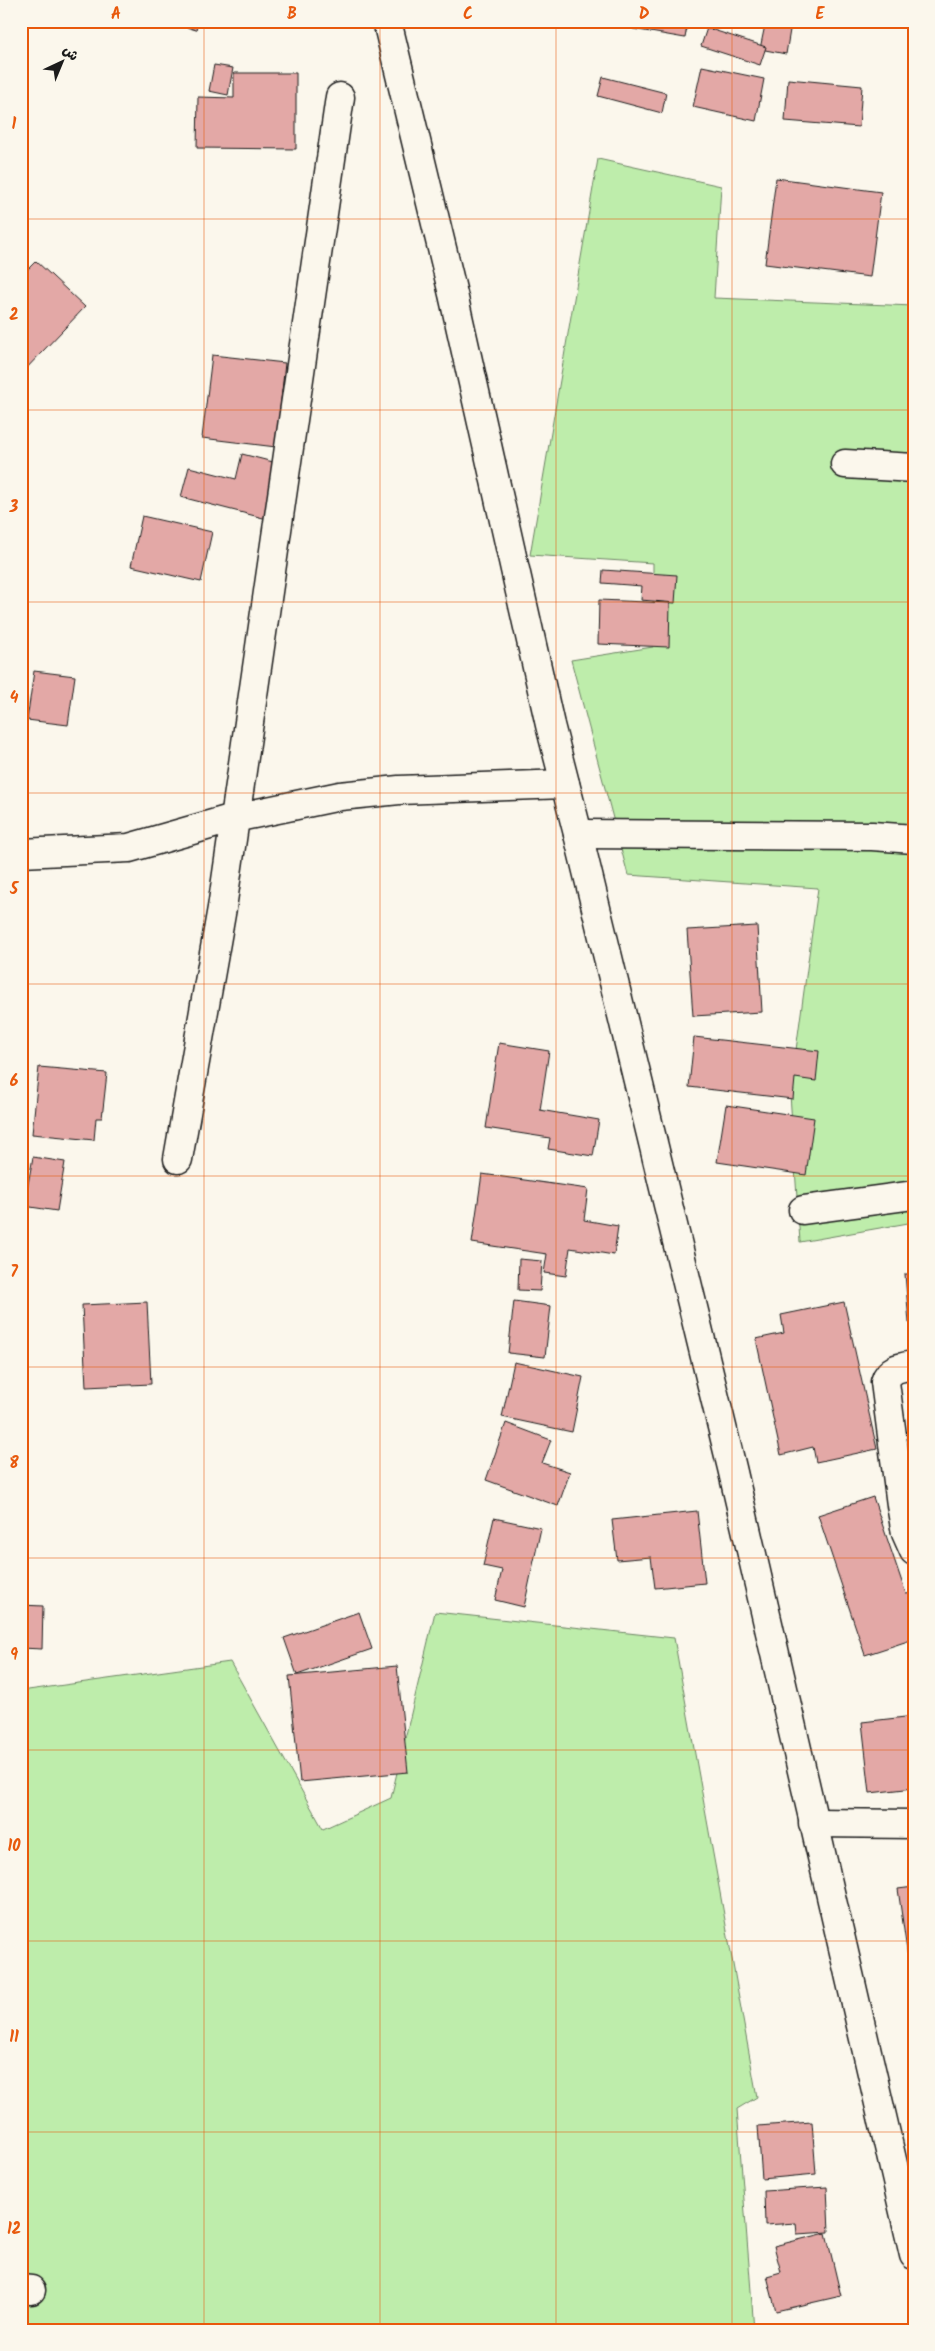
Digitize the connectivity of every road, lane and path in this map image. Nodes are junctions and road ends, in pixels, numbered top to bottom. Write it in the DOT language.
graph roads {
  1 [pos="388,21"];
  2 [pos="340,96"];
  3 [pos="845,464"];
  4 [pos="914,468"];
  5 [pos="565,784"];
  6 [pos="234,818"];
  7 [pos="578,834"];
  8 [pos="914,839"];
  9 [pos="21,853"];
  10 [pos="178,1159"];
  11 [pos="914,1194"];
  12 [pos="803,1210"];
  13 [pos="914,1365"];
  14 [pos="914,1552"];
  15 [pos="813,1823"];
  16 [pos="914,1824"];
  17 [pos="904,2167"];
  18 [pos="914,2254"];
  1 -- 5 [label="street"];
  2 -- 6 [label="street"];
  3 -- 4 [label="street"];
  5 -- 6 [label="street"];
  5 -- 7 [label="street"];
  6 -- 9 [label="street"];
  6 -- 10 [label="street"];
  7 -- 8 [label="street"];
  7 -- 15 [label="street"];
  11 -- 12 [label="street"];
  13 -- 14 [label="street"];
  15 -- 16 [label="street"];
  15 -- 17 [label="street"];
  17 -- 18 [label="street"];
}
